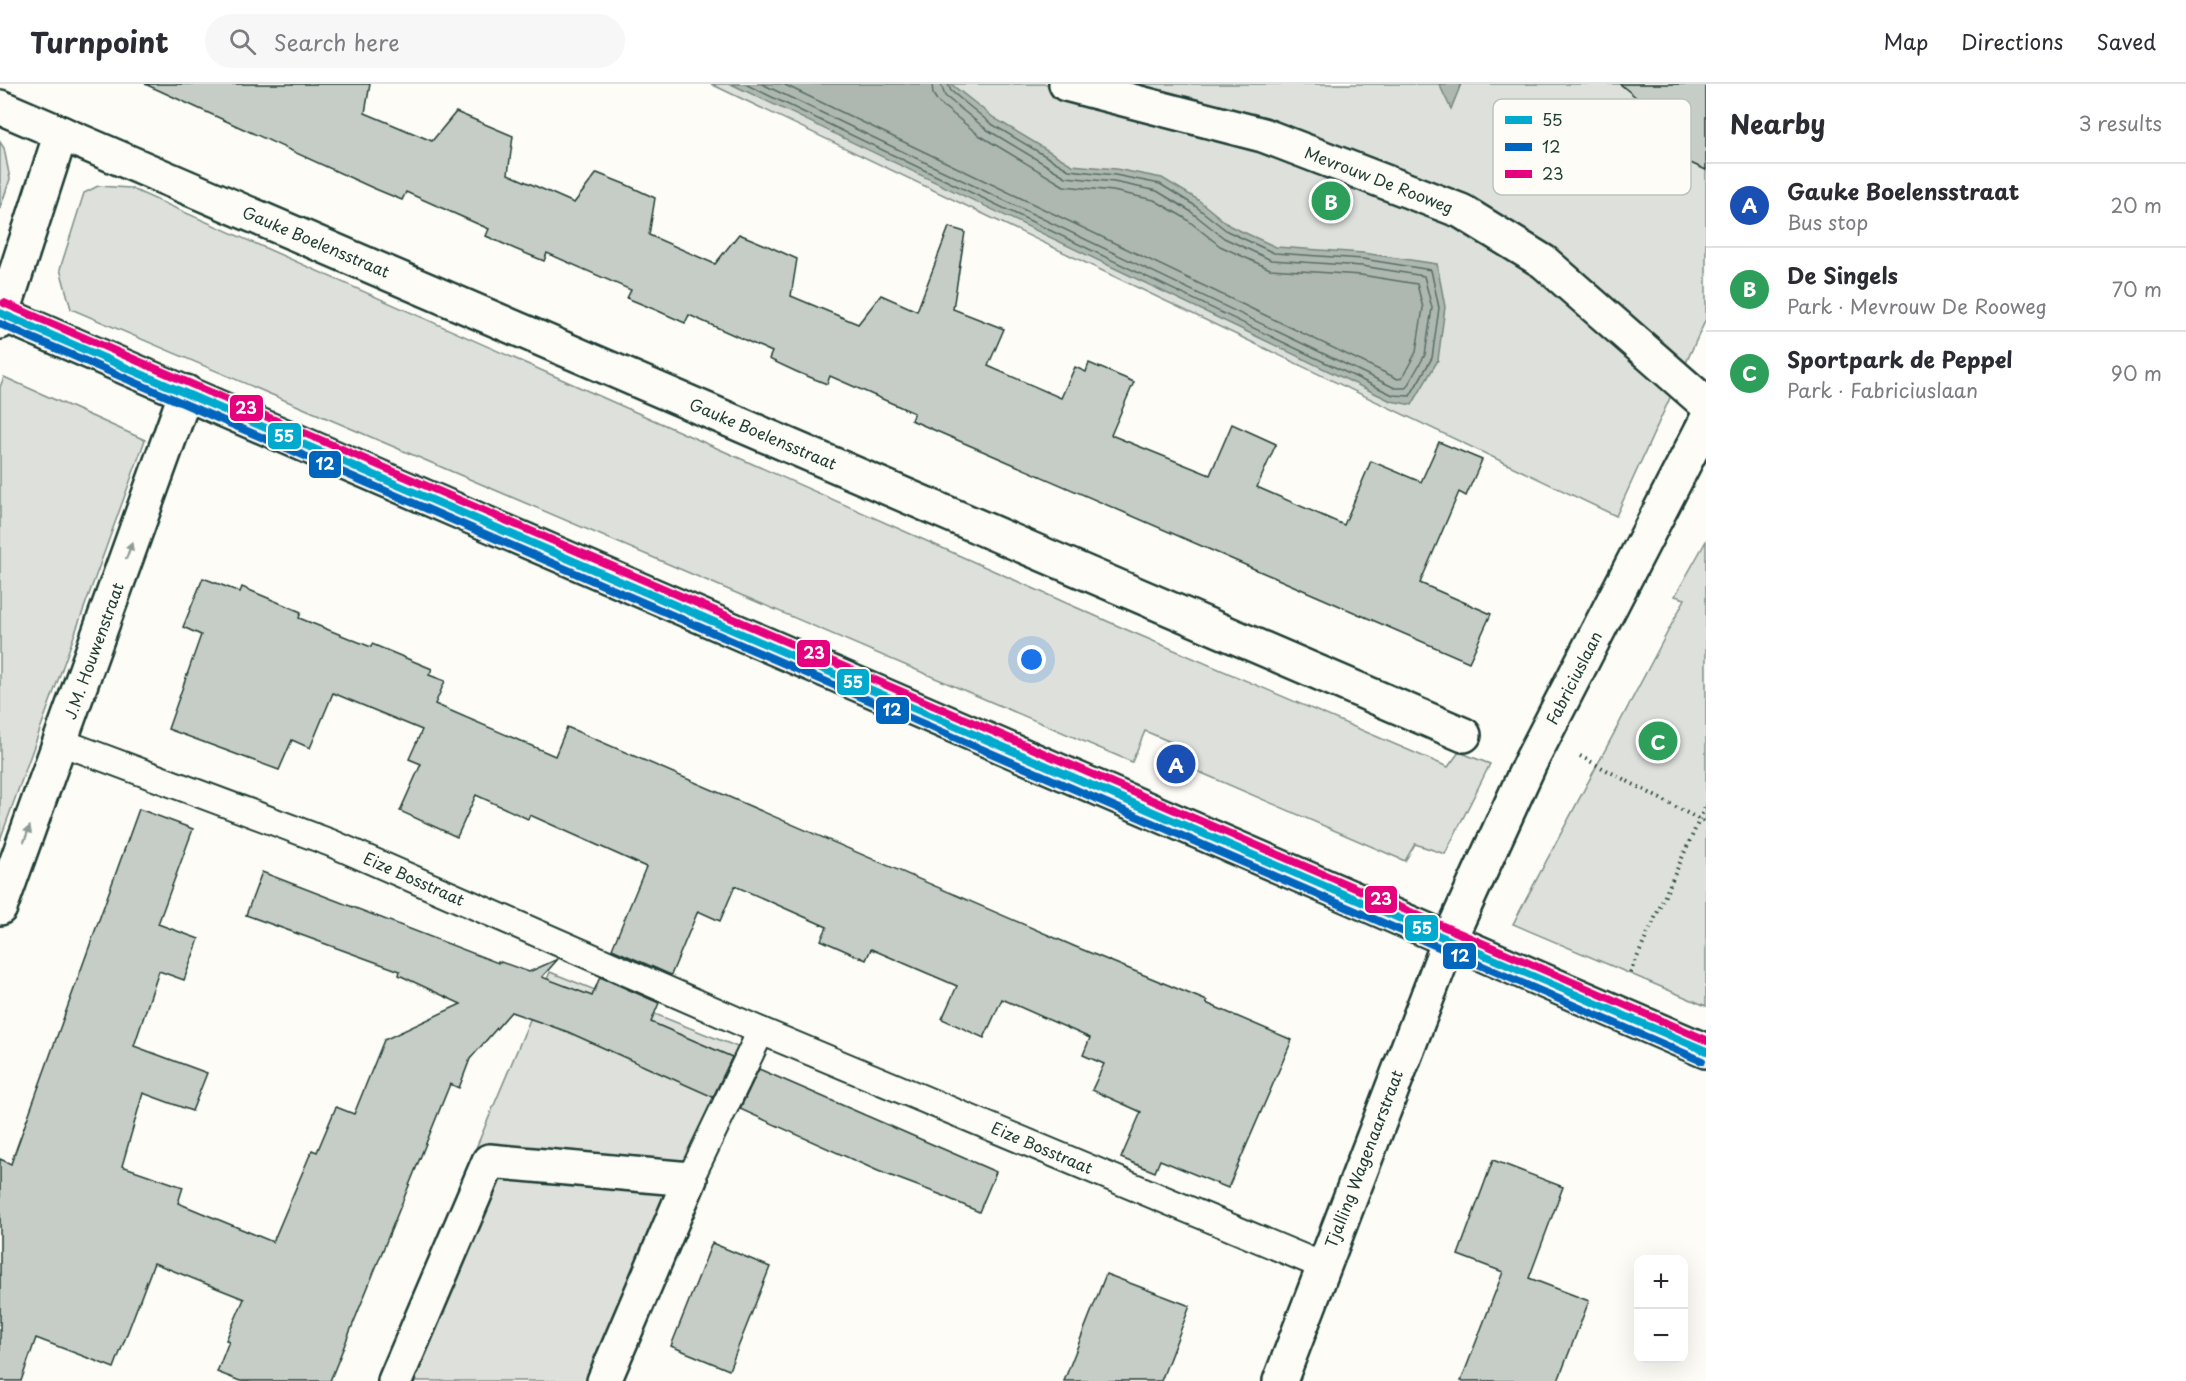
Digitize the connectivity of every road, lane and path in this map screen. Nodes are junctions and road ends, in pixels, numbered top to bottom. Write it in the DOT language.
graph roads {
  1 [pos="1066,84"];
  2 [pos="0,107"];
  3 [pos="61,133"];
  4 [pos="1,316"];
  5 [pos="186,392"];
  6 [pos="1706,404"];
  7 [pos="1706,421"];
  8 [pos="1464,735"];
  9 [pos="1542,740"];
  10 [pos="61,742"];
  11 [pos="1706,805"];
  12 [pos="1699,819"];
  13 [pos="1706,823"];
  14 [pos="0,908"];
  15 [pos="1450,938"];
  16 [pos="1613,1011"];
  17 [pos="761,1031"];
  18 [pos="1706,1051"];
  19 [pos="690,1179"];
  20 [pos="1323,1266"];
  21 [pos="395,1381"];
  22 [pos="604,1381"];
  23 [pos="1280,1381"];
  1 -- 6 [label="street, Mevrouw De Rooweg"];
  2 -- 3 [label="street, Gauke Boelensstraat"];
  3 -- 4 [label="street"];
  3 -- 8 [label="street, Gauke Boelensstraat"];
  4 -- 5 [label="street"];
  10 -- 5 [label="street, J.M. Houwenstraat, one-way"];
  5 -- 15 [label="street"];
  7 -- 9 [label="street, Fabriciuslaan"];
  9 -- 12 [label="path"];
  9 -- 15 [label="street, Fabriciuslaan"];
  14 -- 10 [label="street, J.M. Houwenstraat, one-way"];
  10 -- 17 [label="lane, Eize Bosstraat"];
  11 -- 12 [label="path"];
  12 -- 13 [label="path"];
  12 -- 16 [label="path"];
  15 -- 16 [label="street"];
  15 -- 20 [label="street, Tjalling Wagenaarstraat"];
  16 -- 18 [label="street"];
  17 -- 19 [label="lane"];
  17 -- 20 [label="lane, Eize Bosstraat"];
  19 -- 21 [label="street"];
  19 -- 22 [label="street"];
  20 -- 23 [label="street, Tjalling Wagenaarstraat"];
}
